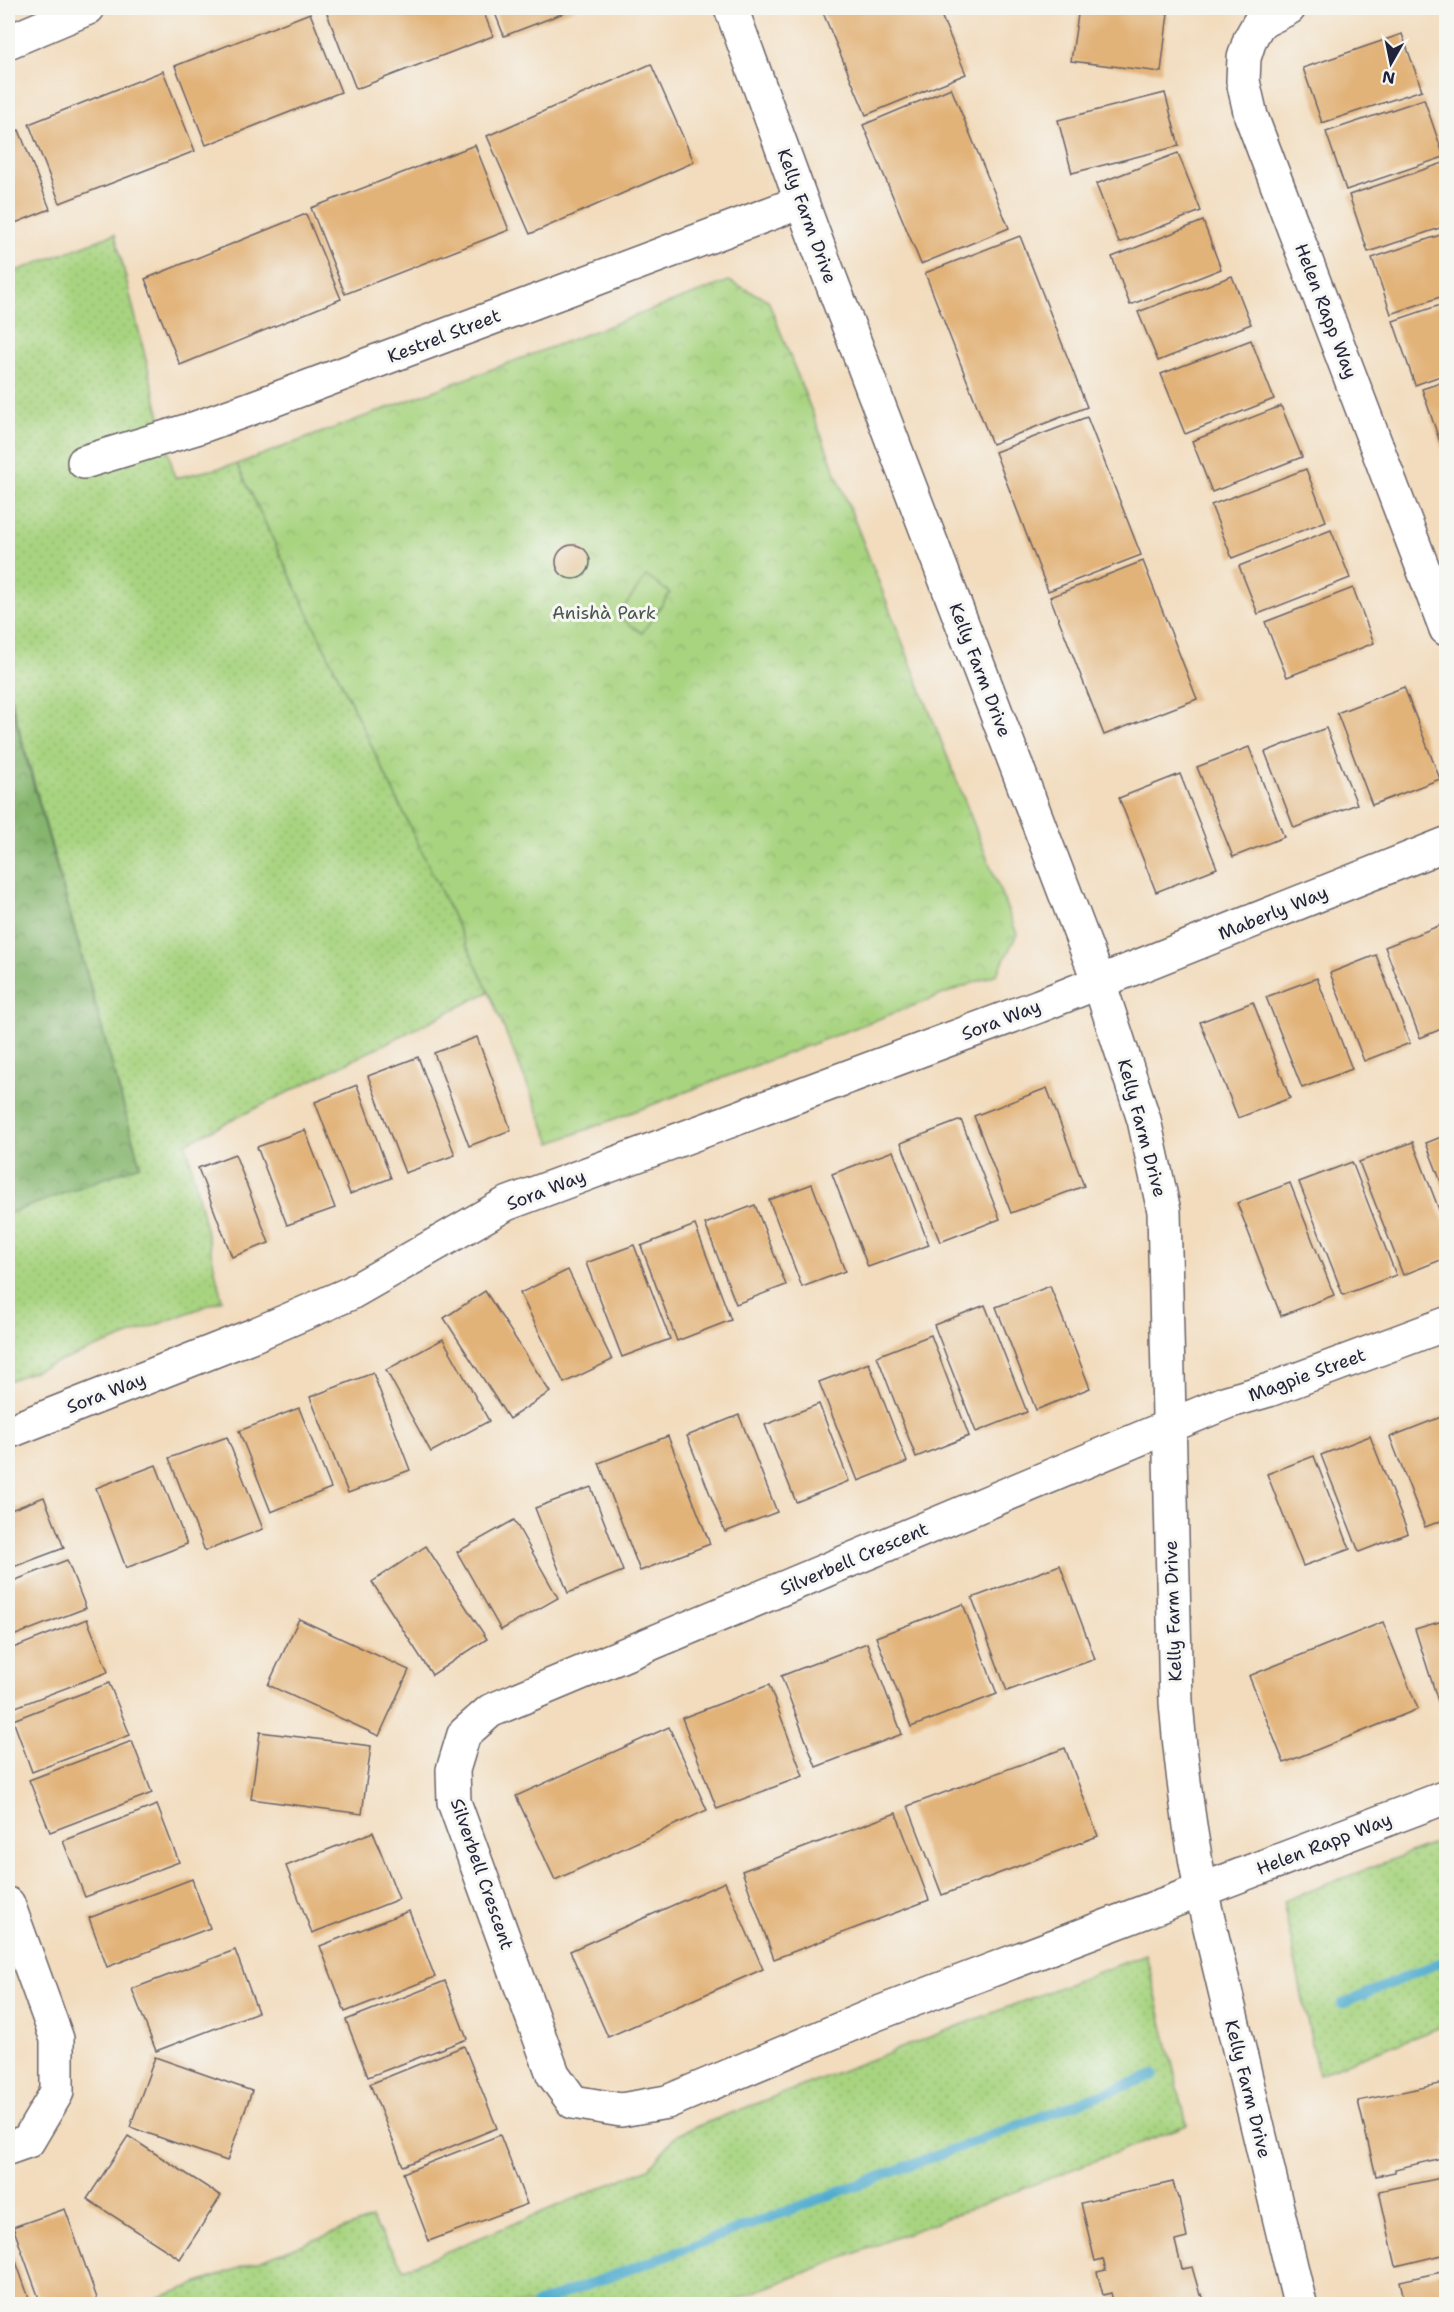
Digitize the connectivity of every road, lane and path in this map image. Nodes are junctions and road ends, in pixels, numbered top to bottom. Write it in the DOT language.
graph roads {
  1 [pos="88,8"];
  2 [pos="731,8"];
  3 [pos="1289,8"];
  4 [pos="8,42"];
  5 [pos="801,202"];
  6 [pos="84,462"];
  7 [pos="1446,629"];
  8 [pos="1446,844"];
  9 [pos="1099,982"];
  10 [pos="1446,1324"];
  11 [pos="1168,1427"];
  12 [pos="8,1432"];
  13 [pos="1446,1797"];
  14 [pos="1200,1890"];
  15 [pos="8,1904"];
  16 [pos="8,2148"];
  17 [pos="1300,2304"];
  1 -- 4 [label="street"];
  2 -- 5 [label="street, Kelly Farm Drive"];
  3 -- 7 [label="street, Helen Rapp Way"];
  5 -- 6 [label="street, Kestrel Street"];
  5 -- 9 [label="street, Kelly Farm Drive"];
  8 -- 9 [label="street, Maberly Way"];
  9 -- 11 [label="street, Kelly Farm Drive"];
  9 -- 12 [label="street, Sora Way"];
  10 -- 11 [label="street, Magpie Street"];
  11 -- 14 [label="street, Kelly Farm Drive"];
  11 -- 14 [label="street, Silverbell Crescent"];
  13 -- 14 [label="street, Helen Rapp Way"];
  14 -- 17 [label="street, Kelly Farm Drive"];
  15 -- 16 [label="street"];
}
